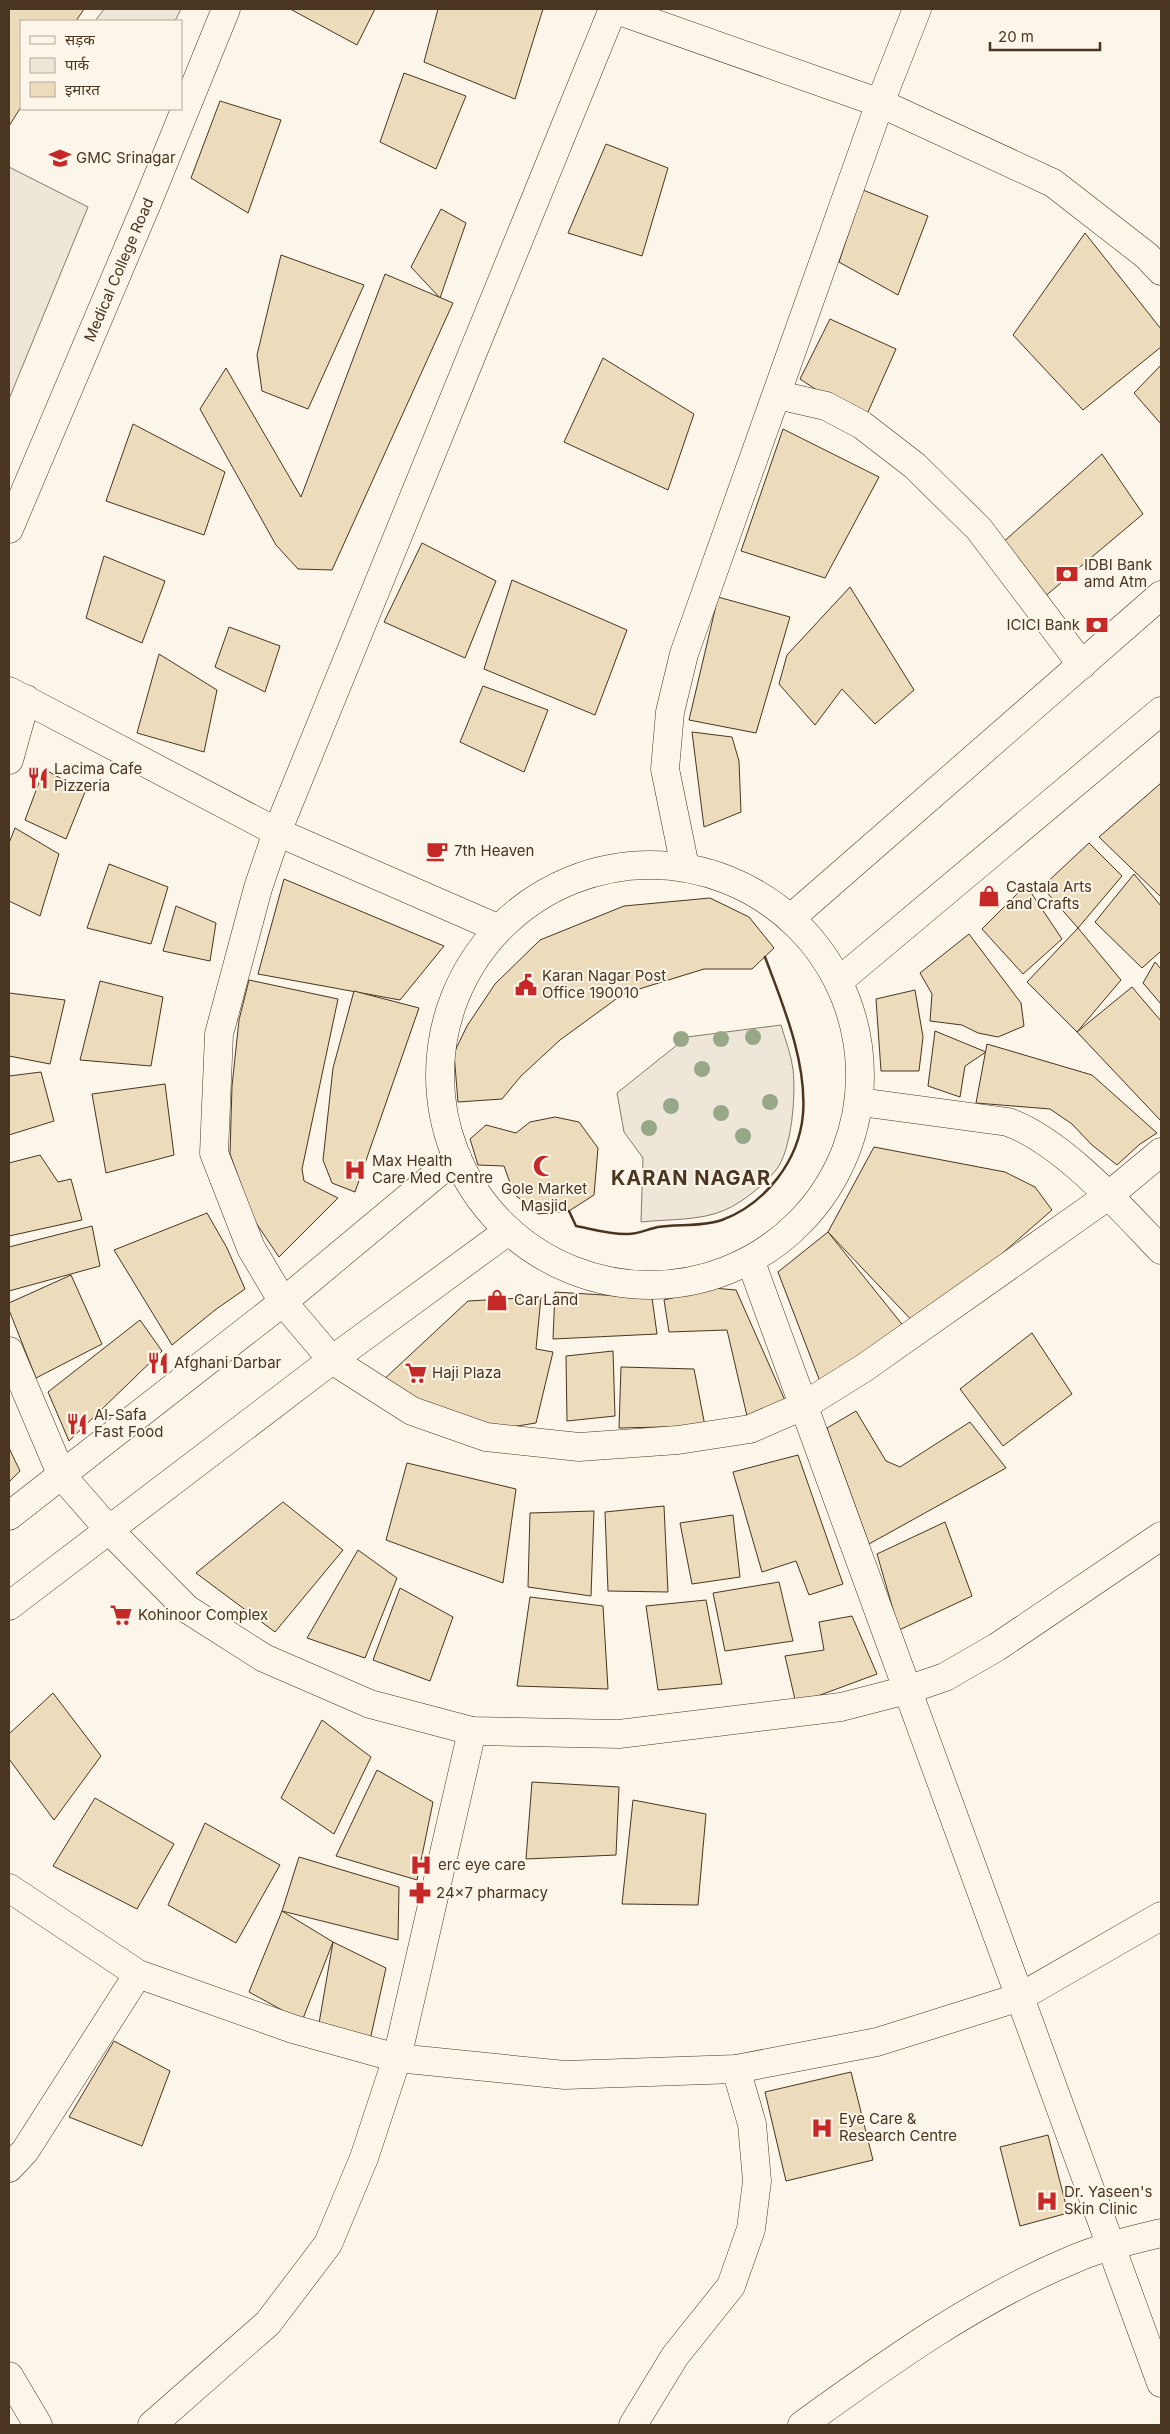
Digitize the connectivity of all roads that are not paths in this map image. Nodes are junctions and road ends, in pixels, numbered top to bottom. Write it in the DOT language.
graph roads {
  1 [pos="226,9"];
  2 [pos="614,9"];
  3 [pos="917,9"];
  4 [pos="880,103"];
  5 [pos="1161,272"];
  6 [pos="778,395"];
  7 [pos="12,513"];
  8 [pos="1161,595"];
  9 [pos="1082,665"];
  10 [pos="17,695"];
  11 [pos="1161,711"];
  12 [pos="9,760"];
  13 [pos="277,832"];
  14 [pos="685,867"];
  15 [pos="791,918"];
  16 [pos="495,927"];
  17 [pos="839,981"];
  18 [pos="860,1102"];
  19 [pos="1161,1152"];
  20 [pos="456,1156"];
  21 [pos="1108,1196"];
  22 [pos="508,1231"];
  23 [pos="1161,1250"];
  24 [pos="751,1262"];
  25 [pos="283,1302"];
  26 [pos="9,1351"];
  27 [pos="332,1360"];
  28 [pos="803,1406"];
  29 [pos="62,1476"];
  30 [pos="9,1516"];
  31 [pos="110,1530"];
  32 [pos="1161,1536"];
  33 [pos="9,1606"];
  34 [pos="907,1690"];
  35 [pos="472,1731"];
  36 [pos="9,1888"];
  37 [pos="1161,1916"];
  38 [pos="138,1974"];
  39 [pos="1020,1997"];
  40 [pos="397,2058"];
  41 [pos="736,2070"];
  42 [pos="9,2168"];
  43 [pos="1161,2233"];
  44 [pos="1111,2246"];
  45 [pos="9,2376"];
  46 [pos="1161,2383"];
  47 [pos="38,2425"];
  48 [pos="152,2425"];
  49 [pos="633,2425"];
  50 [pos="802,2425"];
  1 -- 7 [label="street, Medical College Road"];
  2 -- 4 [label="street"];
  2 -- 13 [label="street"];
  3 -- 4 [label="street"];
  4 -- 5 [label="street"];
  4 -- 6 [label="street"];
  6 -- 9 [label="street"];
  6 -- 14 [label="street"];
  8 -- 9 [label="street"];
  9 -- 15 [label="street"];
  10 -- 12 [label="street"];
  10 -- 13 [label="street"];
  11 -- 17 [label="street"];
  13 -- 16 [label="street"];
  13 -- 25 [label="street"];
  14 -- 15 [label="street"];
  14 -- 16 [label="street"];
  15 -- 17 [label="street"];
  16 -- 20 [label="street"];
  17 -- 18 [label="street"];
  18 -- 21 [label="street"];
  18 -- 24 [label="street"];
  19 -- 21 [label="street"];
  20 -- 22 [label="street"];
  20 -- 25 [label="street"];
  21 -- 23 [label="street"];
  21 -- 28 [label="street"];
  22 -- 24 [label="street"];
  22 -- 27 [label="street"];
  24 -- 28 [label="street"];
  25 -- 27 [label="street"];
  25 -- 29 [label="street"];
  26 -- 29 [label="street"];
  27 -- 28 [label="street"];
  27 -- 31 [label="street"];
  28 -- 34 [label="street"];
  29 -- 30 [label="street"];
  29 -- 31 [label="street"];
  31 -- 33 [label="street"];
  31 -- 35 [label="street"];
  32 -- 34 [label="street"];
  34 -- 35 [label="street"];
  34 -- 39 [label="street"];
  35 -- 40 [label="street"];
  36 -- 38 [label="street"];
  37 -- 39 [label="street"];
  38 -- 40 [label="street"];
  38 -- 42 [label="street"];
  39 -- 41 [label="street"];
  39 -- 44 [label="street"];
  40 -- 41 [label="street"];
  40 -- 48 [label="street"];
  41 -- 49 [label="street"];
  43 -- 44 [label="street"];
  44 -- 46 [label="street"];
  44 -- 50 [label="street"];
  45 -- 47 [label="street"];
}
